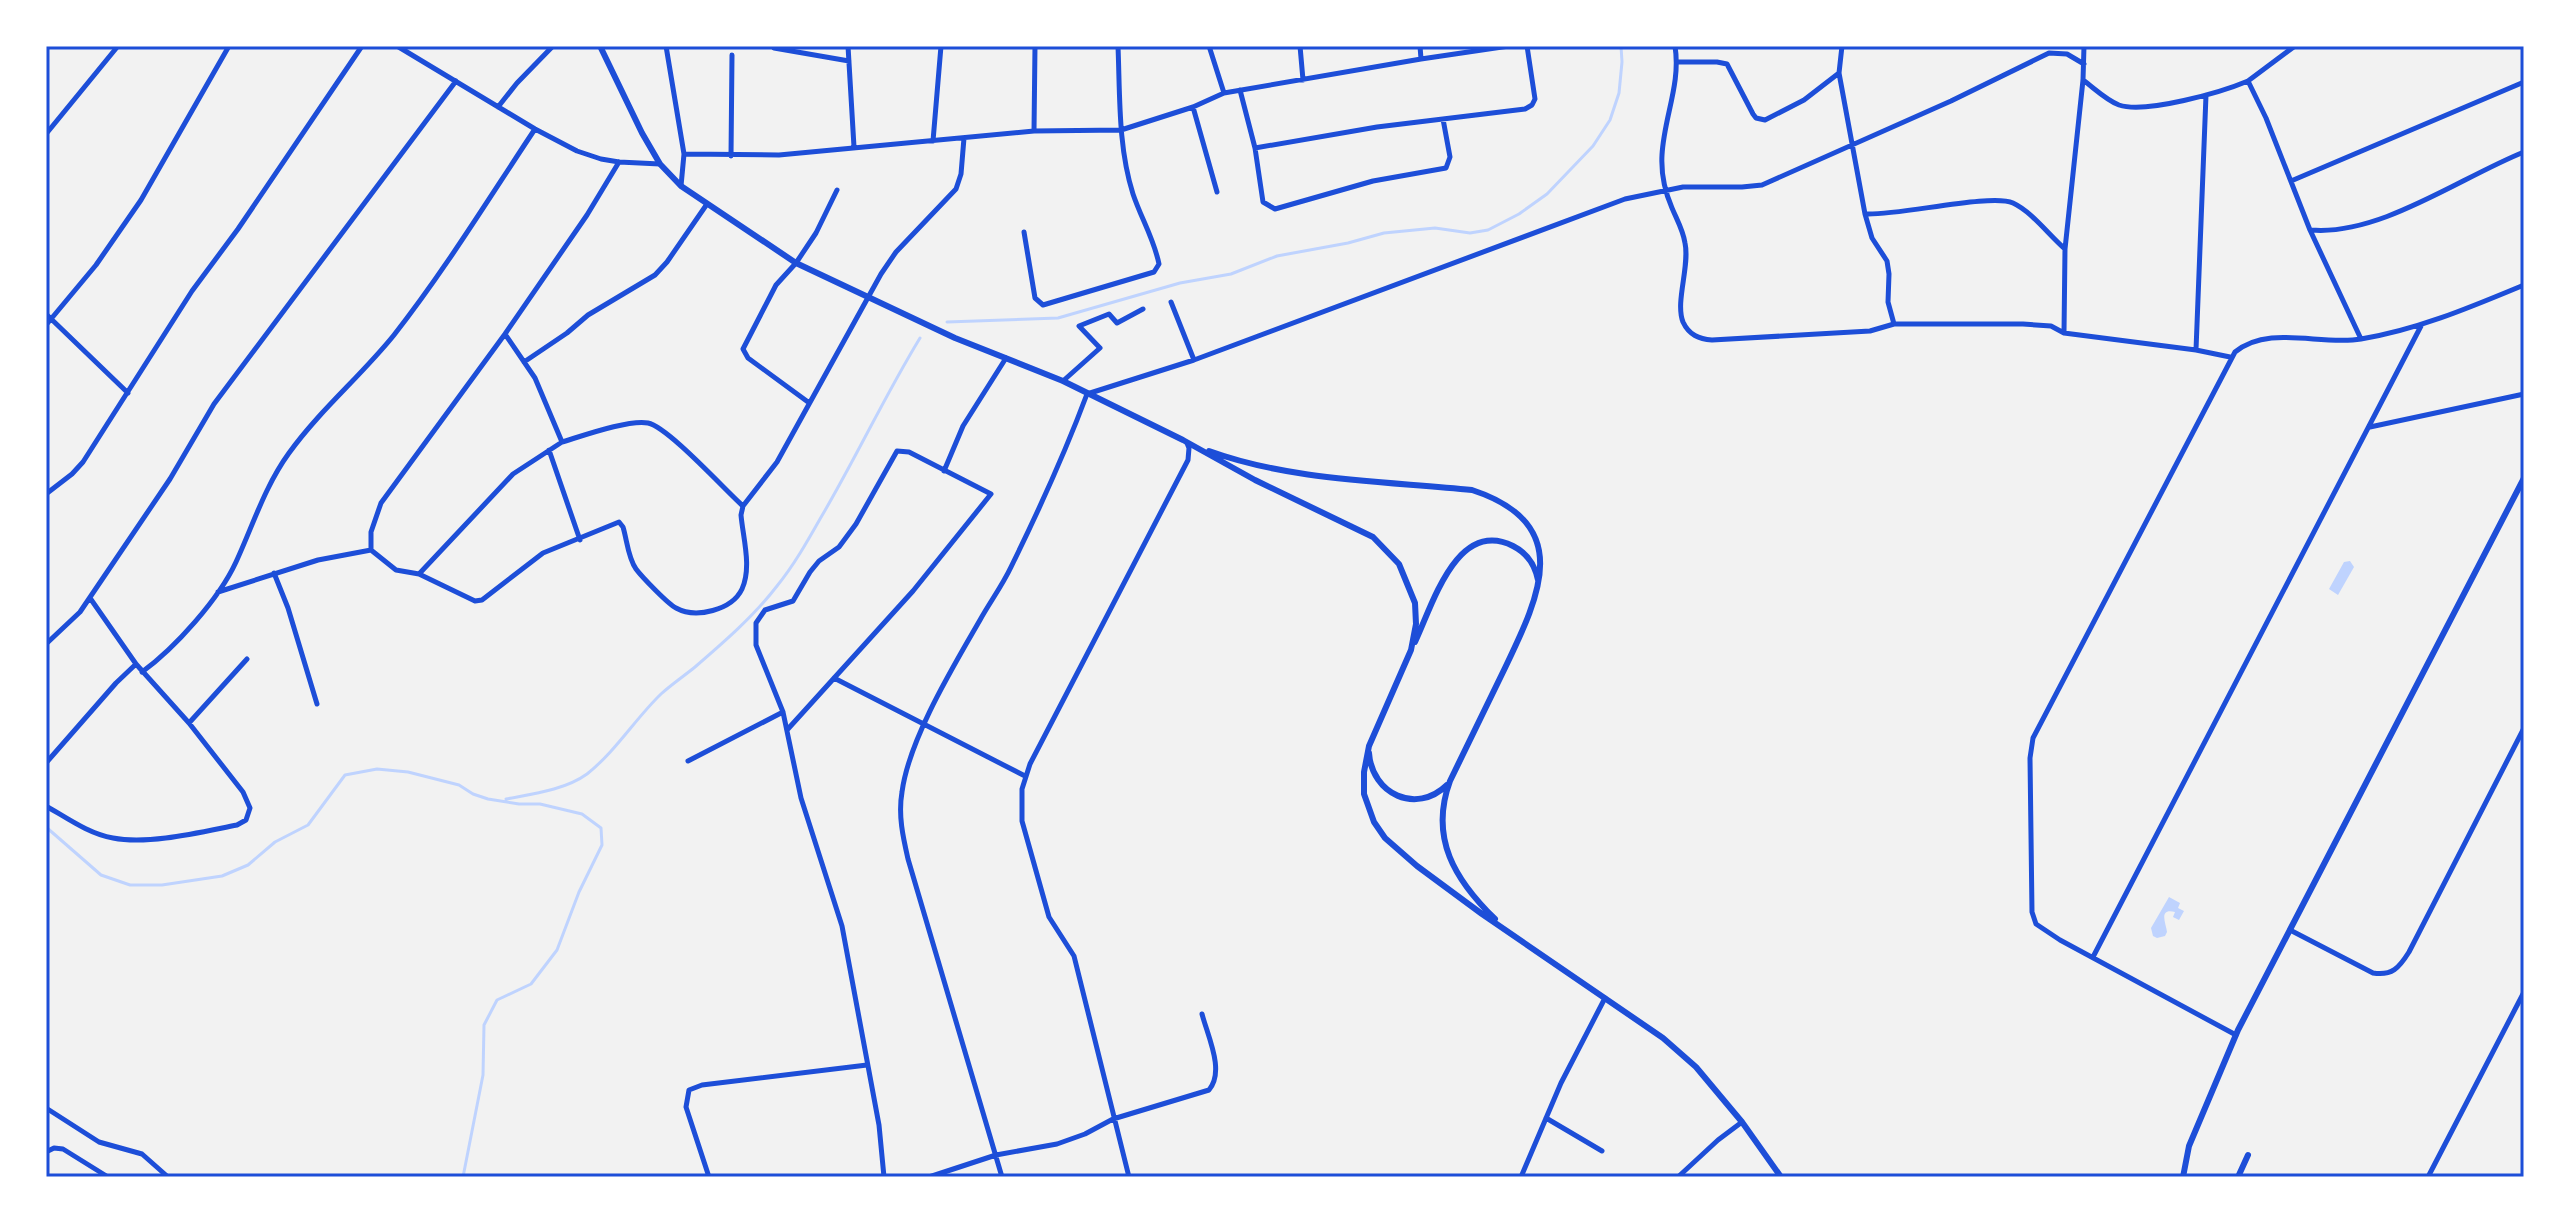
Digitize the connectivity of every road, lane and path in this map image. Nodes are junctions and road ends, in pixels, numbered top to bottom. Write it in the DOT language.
graph roads {
  1 [pos="118,46"];
  2 [pos="229,46"];
  3 [pos="362,46"];
  4 [pos="397,46"];
  5 [pos="553,46"];
  6 [pos="600,46"];
  7 [pos="666,46"];
  8 [pos="848,46"];
  9 [pos="941,46"];
  10 [pos="1035,46"];
  11 [pos="1118,46"];
  12 [pos="1209,46"];
  13 [pos="1300,46"];
  14 [pos="1420,46"];
  15 [pos="1509,46"];
  16 [pos="1527,46"];
  17 [pos="1675,46"];
  18 [pos="1842,46"];
  19 [pos="2056,46"];
  20 [pos="2084,46"];
  21 [pos="2295,46"];
  22 [pos="774,48"];
  23 [pos="2049,53"];
  24 [pos="732,55"];
  25 [pos="1421,59"];
  26 [pos="849,61"];
  27 [pos="1678,62"];
  28 [pos="2084,64"];
  29 [pos="1839,73"];
  30 [pos="1303,80"];
  31 [pos="2083,80"];
  32 [pos="456,81"];
  33 [pos="2248,81"];
  34 [pos="2524,82"];
  35 [pos="1240,90"];
  36 [pos="1224,93"];
  37 [pos="2206,95"];
  38 [pos="498,107"];
  39 [pos="1193,107"];
  40 [pos="1443,119"];
  41 [pos="535,129"];
  42 [pos="1121,130"];
  43 [pos="1034,131"];
  44 [pos="46,134"];
  45 [pos="964,138"];
  46 [pos="933,141"];
  47 [pos="1851,143"];
  48 [pos="854,147"];
  49 [pos="1255,148"];
  50 [pos="2524,152"];
  51 [pos="684,154"];
  52 [pos="731,156"];
  53 [pos="619,162"];
  54 [pos="660,164"];
  55 [pos="2291,181"];
  56 [pos="681,186"];
  57 [pos="837,190"];
  58 [pos="1666,190"];
  59 [pos="1217,192"];
  60 [pos="707,204"];
  61 [pos="1865,214"];
  62 [pos="2310,230"];
  63 [pos="1024,232"];
  64 [pos="2065,249"];
  65 [pos="796,263"];
  66 [pos="2524,285"];
  67 [pos="870,297"];
  68 [pos="1171,302"];
  69 [pos="1143,309"];
  70 [pos="49,317"];
  71 [pos="1894,324"];
  72 [pos="46,325"];
  73 [pos="2421,325"];
  74 [pos="2064,333"];
  75 [pos="505,334"];
  76 [pos="2361,339"];
  77 [pos="2196,350"];
  78 [pos="2230,357"];
  79 [pos="1006,358"];
  80 [pos="1194,360"];
  81 [pos="524,362"];
  82 [pos="1063,381"];
  83 [pos="128,393"];
  84 [pos="1087,394"];
  85 [pos="2524,394"];
  86 [pos="808,402"];
  87 [pos="2369,427"];
  88 [pos="562,442"];
  89 [pos="1187,443"];
  90 [pos="549,450"];
  91 [pos="944,471"];
  92 [pos="2524,478"];
  93 [pos="46,494"];
  94 [pos="743,506"];
  95 [pos="580,540"];
  96 [pos="371,550"];
  97 [pos="274,573"];
  98 [pos="419,574"];
  99 [pos="1539,587"];
  100 [pos="218,592"];
  101 [pos="90,598"];
  102 [pos="46,644"];
  103 [pos="1411,650"];
  104 [pos="247,659"];
  105 [pos="136,664"];
  106 [pos="142,672"];
  107 [pos="834,678"];
  108 [pos="317,704"];
  109 [pos="783,712"];
  110 [pos="189,723"];
  111 [pos="924,724"];
  112 [pos="2524,728"];
  113 [pos="787,730"];
  114 [pos="1369,746"];
  115 [pos="688,761"];
  116 [pos="46,763"];
  117 [pos="1025,776"];
  118 [pos="1450,781"];
  119 [pos="46,806"];
  120 [pos="2289,930"];
  121 [pos="1507,932"];
  122 [pos="2093,957"];
  123 [pos="2524,992"];
  124 [pos="1605,998"];
  125 [pos="1202,1014"];
  126 [pos="2236,1035"];
  127 [pos="867,1065"];
  128 [pos="46,1108"];
  129 [pos="1546,1118"];
  130 [pos="1113,1119"];
  131 [pos="1742,1122"];
  132 [pos="1602,1151"];
  133 [pos="46,1152"];
  134 [pos="996,1155"];
  135 [pos="2248,1155"];
  136 [pos="108,1177"];
  137 [pos="168,1177"];
  138 [pos="709,1177"];
  139 [pos="884,1177"];
  140 [pos="929,1177"];
  141 [pos="1002,1177"];
  142 [pos="1129,1177"];
  143 [pos="1521,1177"];
  144 [pos="1678,1177"];
  145 [pos="1781,1177"];
  146 [pos="2183,1177"];
  147 [pos="2238,1177"];
  148 [pos="2428,1177"];
  1 -- 44 [label="street"];
  2 -- 70 [label="street"];
  3 -- 83 [label="street"];
  4 -- 32 [label="street"];
  5 -- 38 [label="street"];
  6 -- 54 [label="street"];
  7 -- 51 [label="street"];
  8 -- 26 [label="street"];
  9 -- 46 [label="street"];
  10 -- 43 [label="street"];
  11 -- 42 [label="street"];
  12 -- 36 [label="street"];
  13 -- 30 [label="street"];
  14 -- 25 [label="street"];
  15 -- 25 [label="street"];
  16 -- 40 [label="street"];
  17 -- 27 [label="street"];
  18 -- 29 [label="street"];
  19 -- 23 [label="street"];
  20 -- 28 [label="street"];
  21 -- 33 [label="street"];
  22 -- 26 [label="street"];
  23 -- 28 [label="street"];
  23 -- 47 [label="street"];
  24 -- 52 [label="street"];
  25 -- 30 [label="street"];
  26 -- 48 [label="street"];
  27 -- 29 [label="street"];
  27 -- 58 [label="street"];
  28 -- 31 [label="street"];
  29 -- 47 [label="street"];
  30 -- 35 [label="street"];
  31 -- 37 [label="street"];
  31 -- 64 [label="street"];
  32 -- 38 [label="street"];
  32 -- 101 [label="street"];
  33 -- 37 [label="street"];
  33 -- 55 [label="street"];
  34 -- 55 [label="street"];
  35 -- 36 [label="street"];
  35 -- 49 [label="street"];
  36 -- 39 [label="street"];
  37 -- 77 [label="street"];
  38 -- 41 [label="street"];
  39 -- 42 [label="street"];
  39 -- 59 [label="street"];
  40 -- 49 [label="street"];
  40 -- 49 [label="street"];
  41 -- 53 [label="street"];
  41 -- 100 [label="street"];
  42 -- 43 [label="street"];
  42 -- 63 [label="street"];
  43 -- 45 [label="street"];
  45 -- 46 [label="street"];
  45 -- 67 [label="street"];
  46 -- 48 [label="street"];
  47 -- 58 [label="street"];
  47 -- 61 [label="street"];
  48 -- 52 [label="street"];
  50 -- 62 [label="street"];
  51 -- 52 [label="street"];
  51 -- 56 [label="street"];
  53 -- 54 [label="street"];
  53 -- 75 [label="street"];
  54 -- 56 [label="street"];
  55 -- 62 [label="street"];
  56 -- 60 [label="street"];
  57 -- 65 [label="street"];
  58 -- 71 [label="street"];
  58 -- 80 [label="street"];
  60 -- 65 [label="street"];
  60 -- 81 [label="street"];
  61 -- 64 [label="street"];
  61 -- 71 [label="street"];
  62 -- 76 [label="street"];
  64 -- 74 [label="street"];
  65 -- 67 [label="street"];
  65 -- 86 [label="street"];
  66 -- 73 [label="street"];
  67 -- 79 [label="street"];
  67 -- 86 [label="street"];
  68 -- 80 [label="street"];
  69 -- 82 [label="street"];
  70 -- 72 [label="street"];
  70 -- 83 [label="street"];
  71 -- 74 [label="street"];
  73 -- 76 [label="street"];
  73 -- 87 [label="street"];
  74 -- 77 [label="street"];
  75 -- 81 [label="street"];
  75 -- 96 [label="street"];
  76 -- 78 [label="street"];
  77 -- 78 [label="street"];
  78 -- 122 [label="street"];
  79 -- 82 [label="street"];
  79 -- 91 [label="street"];
  80 -- 84 [label="street"];
  81 -- 88 [label="street"];
  82 -- 84 [label="street"];
  83 -- 93 [label="street"];
  84 -- 89 [label="street"];
  84 -- 111 [label="street"];
  85 -- 87 [label="street"];
  86 -- 94 [label="street"];
  87 -- 122 [label="street"];
  88 -- 90 [label="street"];
  88 -- 94 [label="street"];
  89 -- 99 [label="street"];
  89 -- 103 [label="street"];
  89 -- 117 [label="street"];
  90 -- 95 [label="street"];
  90 -- 98 [label="street"];
  91 -- 107 [label="street"];
  91 -- 109 [label="street"];
  92 -- 120 [label="street"];
  94 -- 95 [label="street"];
  95 -- 98 [label="street"];
  96 -- 97 [label="street"];
  96 -- 98 [label="street"];
  97 -- 100 [label="street"];
  97 -- 108 [label="street"];
  99 -- 103 [label="street"];
  99 -- 118 [label="street"];
  100 -- 106 [label="street"];
  101 -- 102 [label="street"];
  101 -- 105 [label="street"];
  103 -- 114 [label="street"];
  104 -- 110 [label="street"];
  105 -- 106 [label="street"];
  105 -- 116 [label="street"];
  106 -- 110 [label="street"];
  107 -- 111 [label="street"];
  107 -- 113 [label="street"];
  109 -- 113 [label="street"];
  109 -- 115 [label="street"];
  110 -- 119 [label="street"];
  111 -- 117 [label="street"];
  111 -- 134 [label="street"];
  112 -- 120 [label="street"];
  113 -- 127 [label="street"];
  114 -- 118 [label="street"];
  114 -- 121 [label="street"];
  117 -- 130 [label="street"];
  118 -- 121 [label="street"];
  120 -- 126 [label="street"];
  121 -- 124 [label="street"];
  122 -- 126 [label="street"];
  123 -- 148 [label="street"];
  124 -- 129 [label="street"];
  124 -- 131 [label="street"];
  125 -- 130 [label="street"];
  126 -- 146 [label="street"];
  127 -- 138 [label="street"];
  127 -- 139 [label="street"];
  128 -- 137 [label="street"];
  129 -- 132 [label="street"];
  129 -- 143 [label="street"];
  130 -- 134 [label="street"];
  130 -- 142 [label="street"];
  131 -- 144 [label="street"];
  131 -- 145 [label="street"];
  133 -- 136 [label="street"];
  134 -- 140 [label="street"];
  134 -- 141 [label="street"];
  135 -- 147 [label="street"];
}
